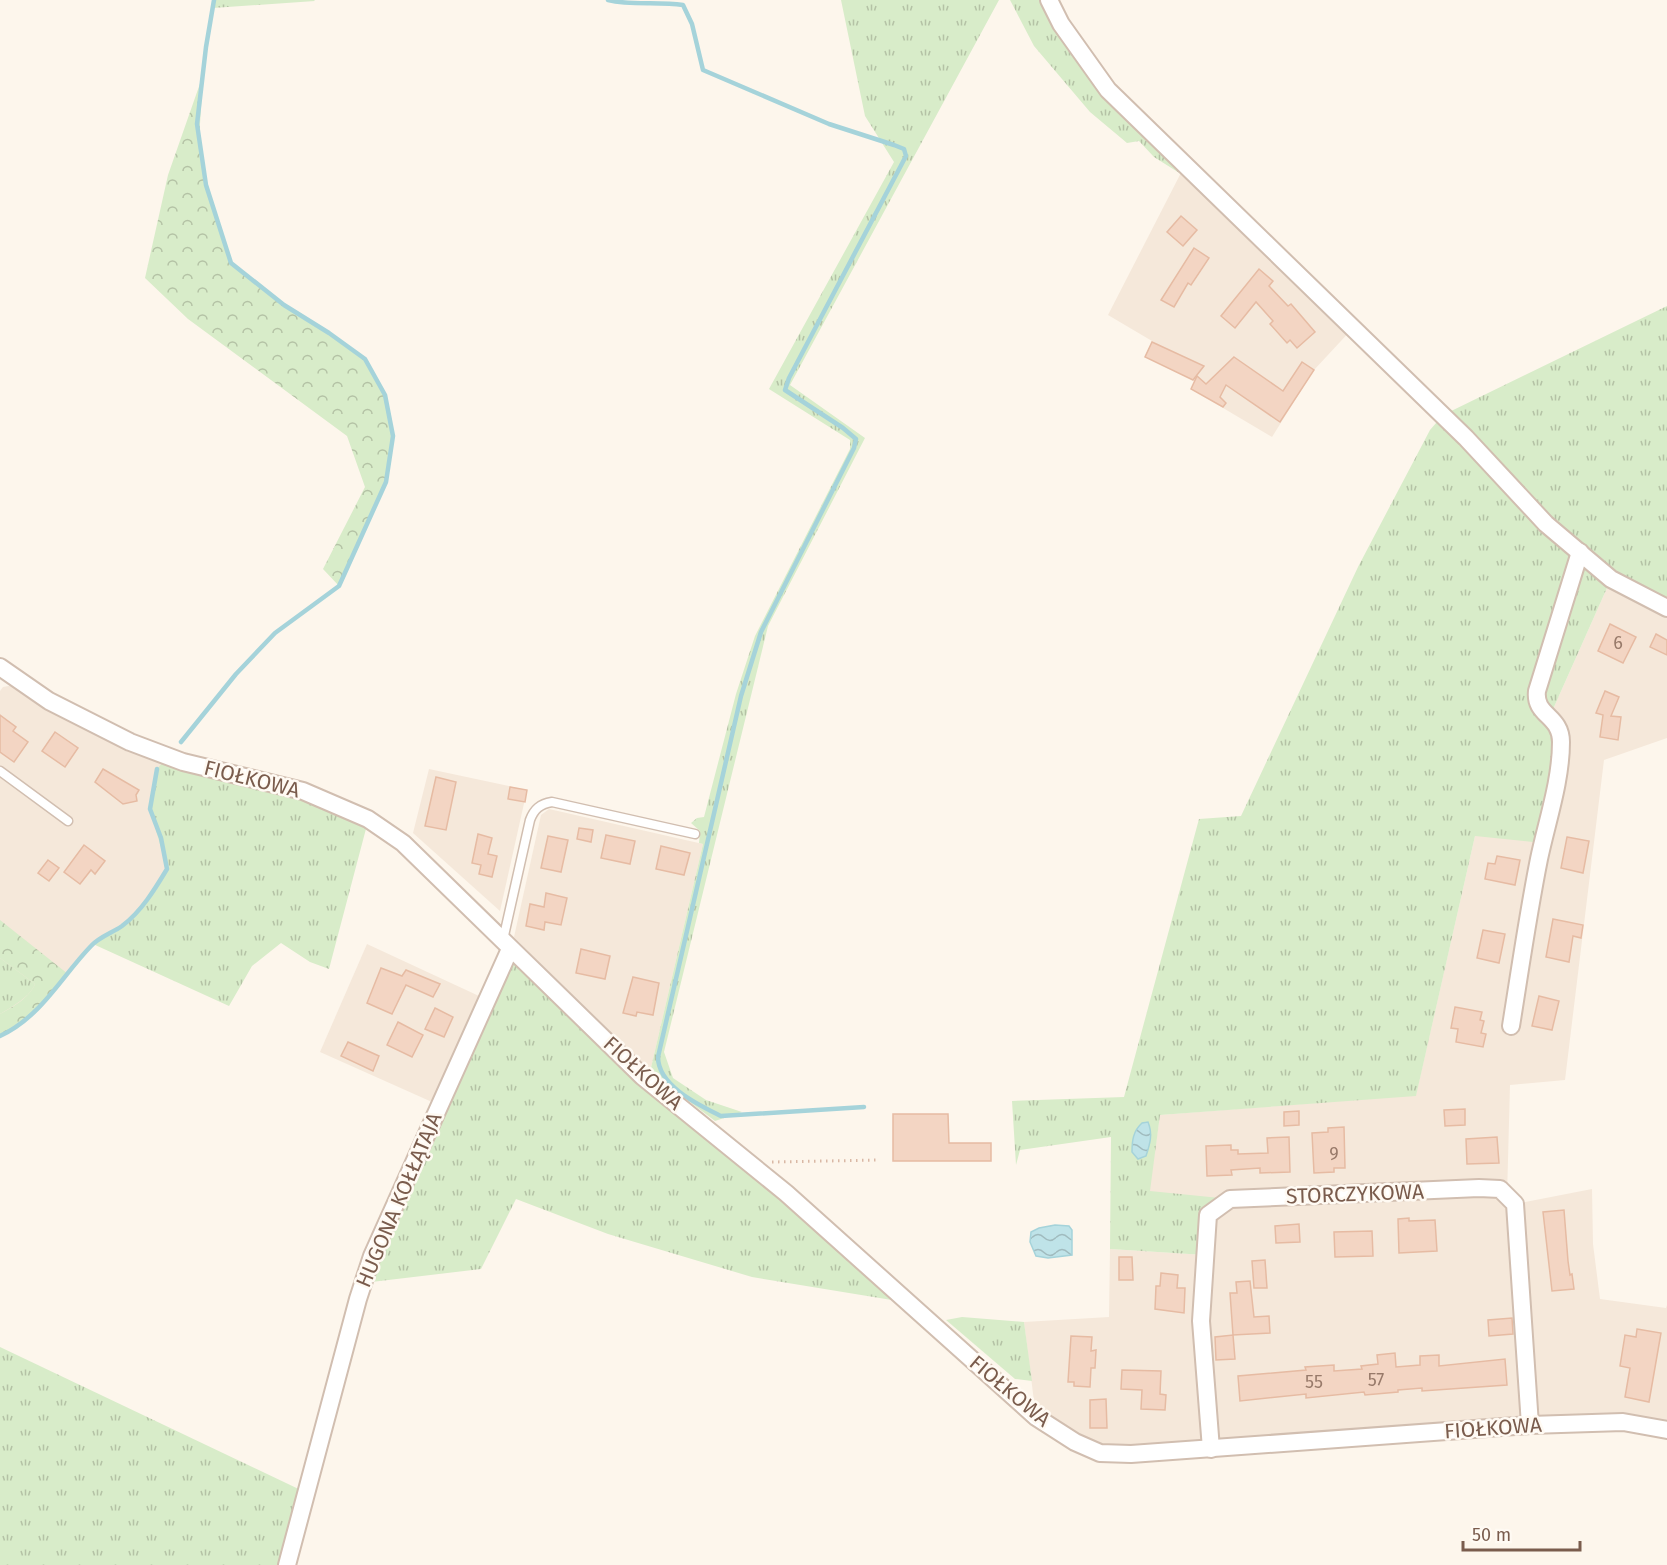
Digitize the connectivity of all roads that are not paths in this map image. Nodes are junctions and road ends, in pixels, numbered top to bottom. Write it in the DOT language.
graph roads {
  1 [pos="1048,0"];
  2 [pos="1580,552"];
  3 [pos="1667,609"];
  4 [pos="2,674"];
  5 [pos="0,771"];
  6 [pos="68,821"];
  7 [pos="695,834"];
  8 [pos="507,945"];
  9 [pos="1511,1026"];
  10 [pos="1530,1425"];
  11 [pos="1667,1430"];
  12 [pos="1211,1449"];
  13 [pos="287,1565"];
  1 -- 2 [label="street"];
  2 -- 3 [label="street"];
  2 -- 9 [label="street"];
  4 -- 8 [label="street, FIOŁKOWA"];
  5 -- 6 [label="lane"];
  7 -- 8 [label="lane"];
  8 -- 12 [label="street, FIOŁKOWA"];
  8 -- 13 [label="street, HUGONA KOŁŁĄTAJA"];
  10 -- 11 [label="street, FIOŁKOWA"];
  10 -- 12 [label="street, FIOŁKOWA"];
  10 -- 12 [label="street, STORCZYKOWA"];
}
